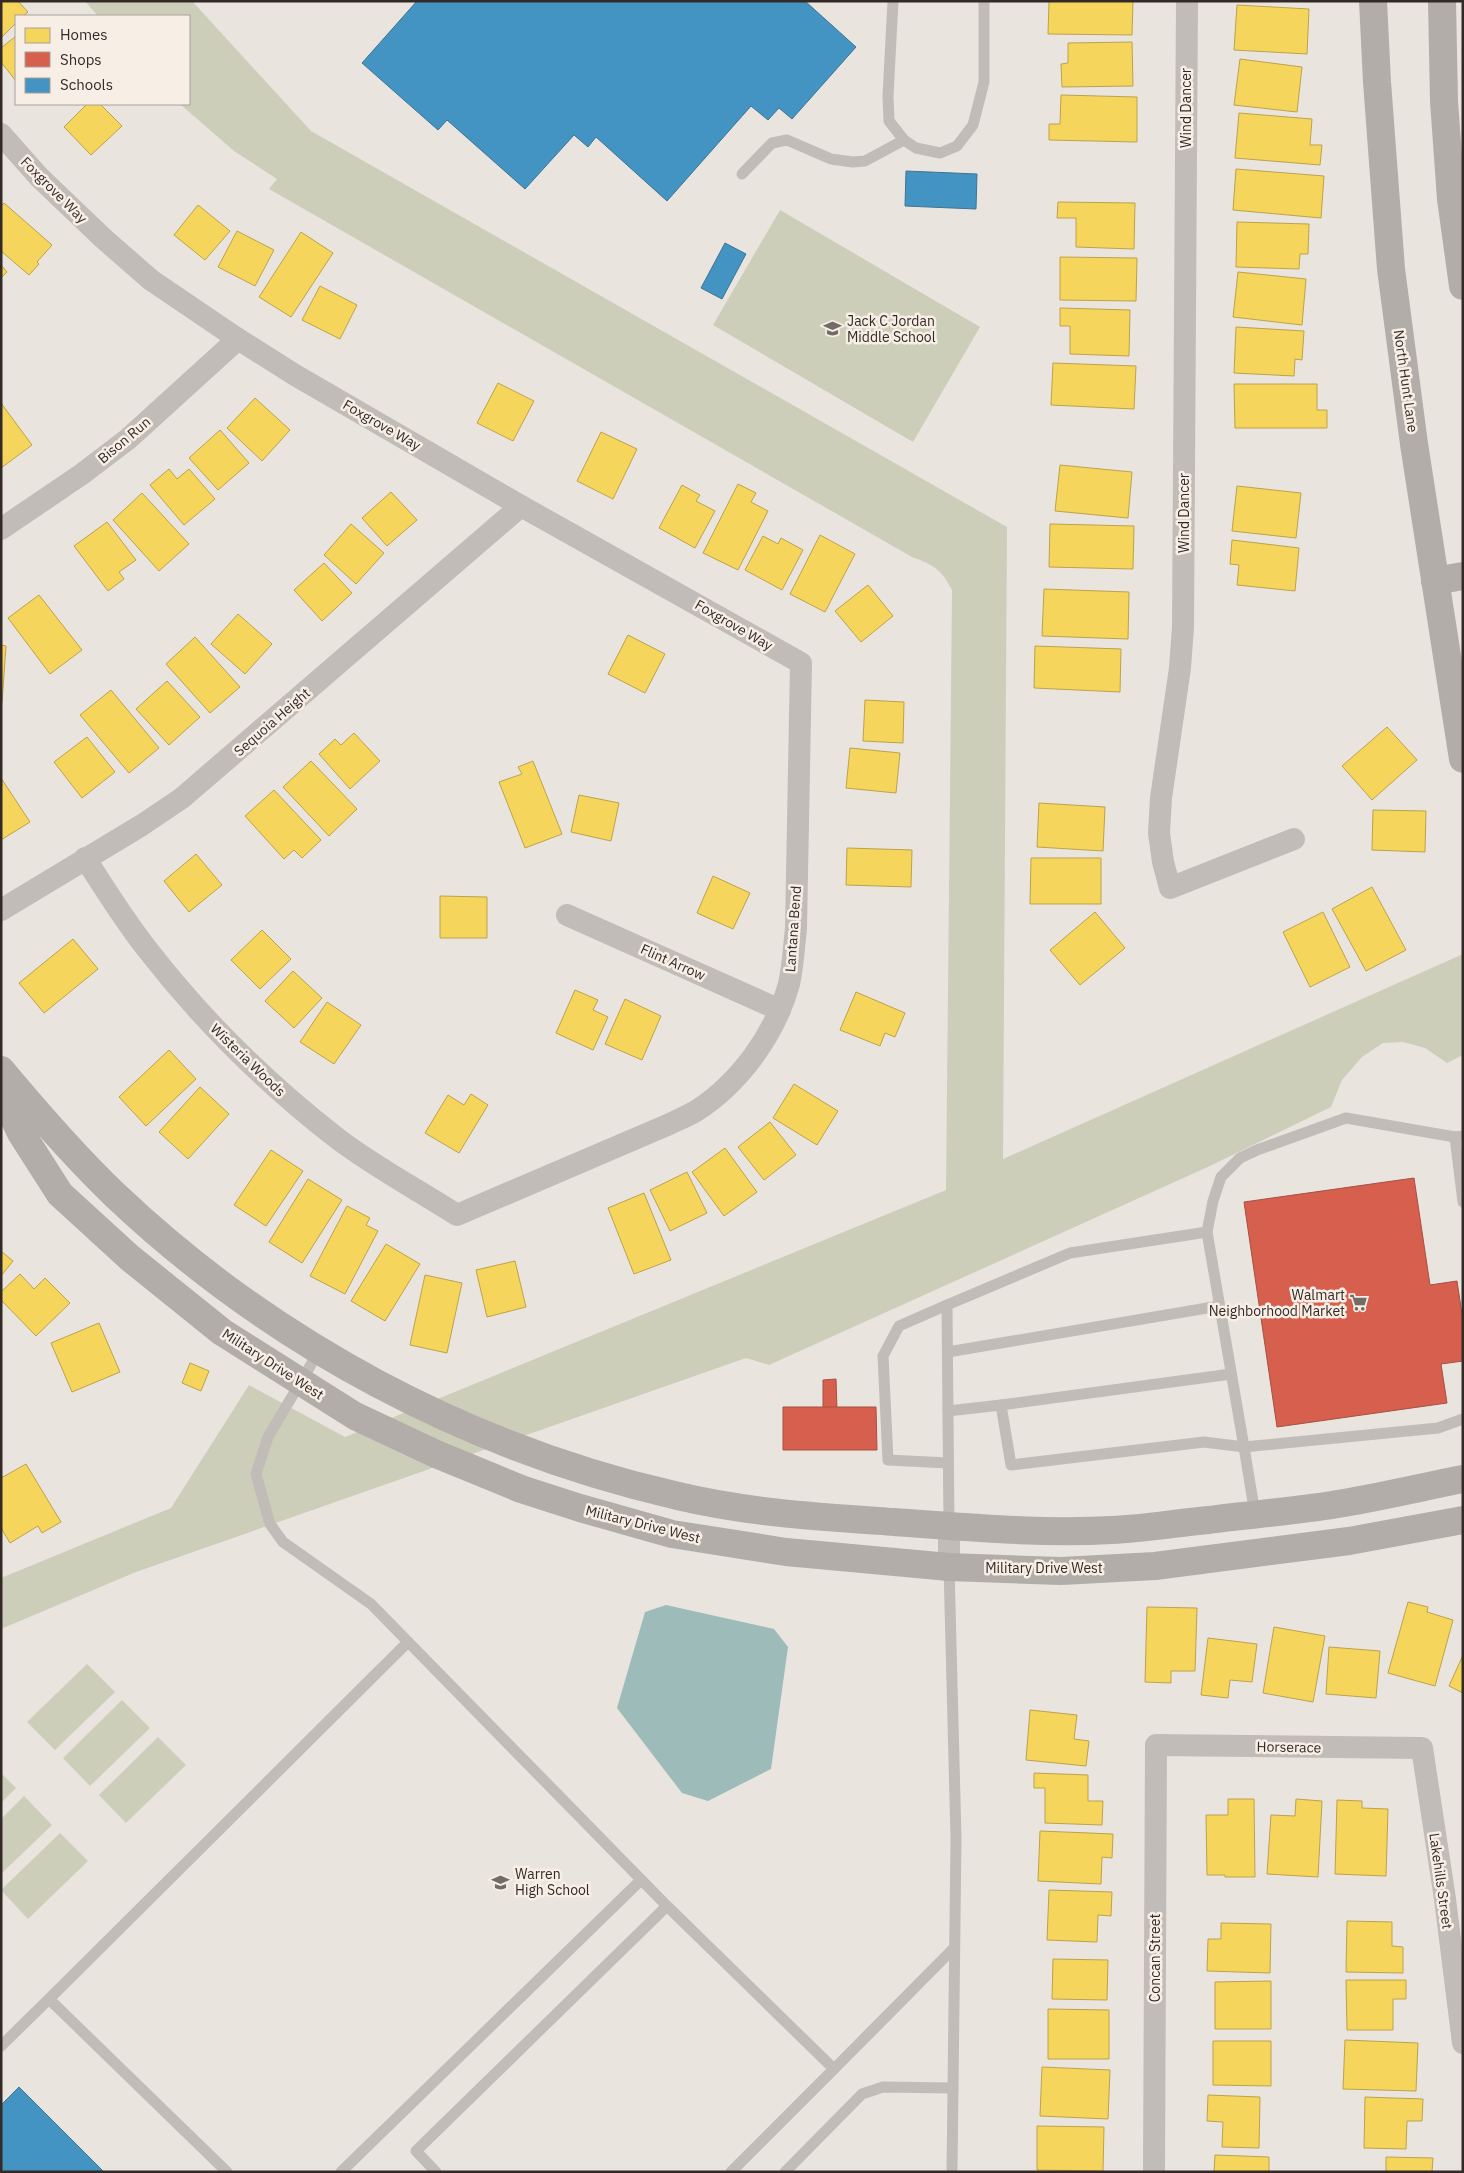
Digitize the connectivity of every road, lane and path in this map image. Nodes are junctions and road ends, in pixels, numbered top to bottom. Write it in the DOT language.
graph roads {
  1 [pos="893,1"];
  2 [pos="984,1"];
  3 [pos="1186,1"];
  4 [pos="1373,1"];
  5 [pos="1442,1"];
  6 [pos="2,136"];
  7 [pos="904,140"];
  8 [pos="742,174"];
  9 [pos="1463,286"];
  10 [pos="238,339"];
  11 [pos="521,506"];
  12 [pos="1,529"];
  13 [pos="1463,576"];
  14 [pos="1435,581"];
  15 [pos="801,663"];
  16 [pos="1463,759"];
  17 [pos="1294,839"];
  18 [pos="85,858"];
  19 [pos="1,910"];
  20 [pos="567,915"];
  21 [pos="780,1010"];
  22 [pos="1,1070"];
  23 [pos="1,1091"];
  24 [pos="1459,1137"];
  25 [pos="1463,1202"];
  26 [pos="457,1215"];
  27 [pos="1207,1232"];
  28 [pos="947,1305"];
  29 [pos="1219,1306"];
  30 [pos="319,1351"];
  31 [pos="948,1352"];
  32 [pos="1231,1374"];
  33 [pos="300,1382"];
  34 [pos="1002,1405"];
  35 [pos="948,1411"];
  36 [pos="1463,1418"];
  37 [pos="1244,1447"];
  38 [pos="948,1463"];
  39 [pos="1463,1479"];
  40 [pos="1255,1514"];
  41 [pos="1463,1520"];
  42 [pos="949,1526"];
  43 [pos="949,1567"];
  44 [pos="408,1642"];
  45 [pos="1156,1745"];
  46 [pos="1422,1748"];
  47 [pos="641,1880"];
  48 [pos="667,1906"];
  49 [pos="954,1948"];
  50 [pos="49,1999"];
  51 [pos="1463,2043"];
  52 [pos="1,2046"];
  53 [pos="834,2069"];
  54 [pos="953,2088"];
  55 [pos="227,2172"];
  56 [pos="341,2172"];
  57 [pos="436,2172"];
  58 [pos="731,2172"];
  59 [pos="785,2172"];
  60 [pos="952,2172"];
  61 [pos="1154,2172"];
  1 -- 7 [label="lane"];
  2 -- 7 [label="lane"];
  3 -- 17 [label="street, Wind Dancer"];
  4 -- 14 [label="main road, North Hunt Lane"];
  5 -- 9 [label="main road"];
  6 -- 10 [label="street, Foxgrove Way"];
  7 -- 8 [label="lane"];
  10 -- 11 [label="street, Foxgrove Way"];
  10 -- 12 [label="street, Bison Run"];
  11 -- 15 [label="street, Foxgrove Way"];
  11 -- 18 [label="street, Sequoia Height"];
  13 -- 14 [label="main road"];
  14 -- 16 [label="main road, North Hunt Lane"];
  15 -- 21 [label="street, Lantana Bend"];
  18 -- 19 [label="street, Sequoia Height"];
  18 -- 26 [label="street, Wisteria Woods"];
  20 -- 21 [label="street, Flint Arrow"];
  21 -- 26 [label="street, Lantana Bend"];
  22 -- 30 [label="main road"];
  23 -- 33 [label="main road, Military Drive West"];
  24 -- 25 [label="lane"];
  24 -- 27 [label="lane"];
  27 -- 28 [label="lane"];
  27 -- 29 [label="lane"];
  28 -- 31 [label="lane"];
  28 -- 38 [label="lane"];
  29 -- 31 [label="lane"];
  29 -- 32 [label="lane"];
  30 -- 33 [label="lane"];
  30 -- 42 [label="main road"];
  31 -- 35 [label="lane"];
  32 -- 34 [label="lane"];
  32 -- 37 [label="lane"];
  33 -- 43 [label="main road, Military Drive West"];
  33 -- 44 [label="lane"];
  34 -- 35 [label="lane"];
  34 -- 37 [label="lane"];
  35 -- 38 [label="lane"];
  36 -- 37 [label="lane"];
  37 -- 40 [label="lane"];
  38 -- 42 [label="lane"];
  39 -- 40 [label="main road"];
  40 -- 42 [label="main road"];
  41 -- 43 [label="main road, Military Drive West"];
  42 -- 43 [label="street"];
  43 -- 49 [label="lane"];
  44 -- 47 [label="lane"];
  44 -- 50 [label="lane"];
  45 -- 46 [label="street, Horserace"];
  45 -- 61 [label="street, Concan Street"];
  46 -- 51 [label="street, Lakehills Street"];
  47 -- 48 [label="lane"];
  47 -- 56 [label="lane"];
  48 -- 53 [label="lane"];
  48 -- 57 [label="lane"];
  49 -- 53 [label="lane"];
  49 -- 54 [label="lane"];
  50 -- 52 [label="lane"];
  50 -- 55 [label="lane"];
  53 -- 58 [label="lane"];
  54 -- 59 [label="lane"];
  54 -- 60 [label="lane"];
}
